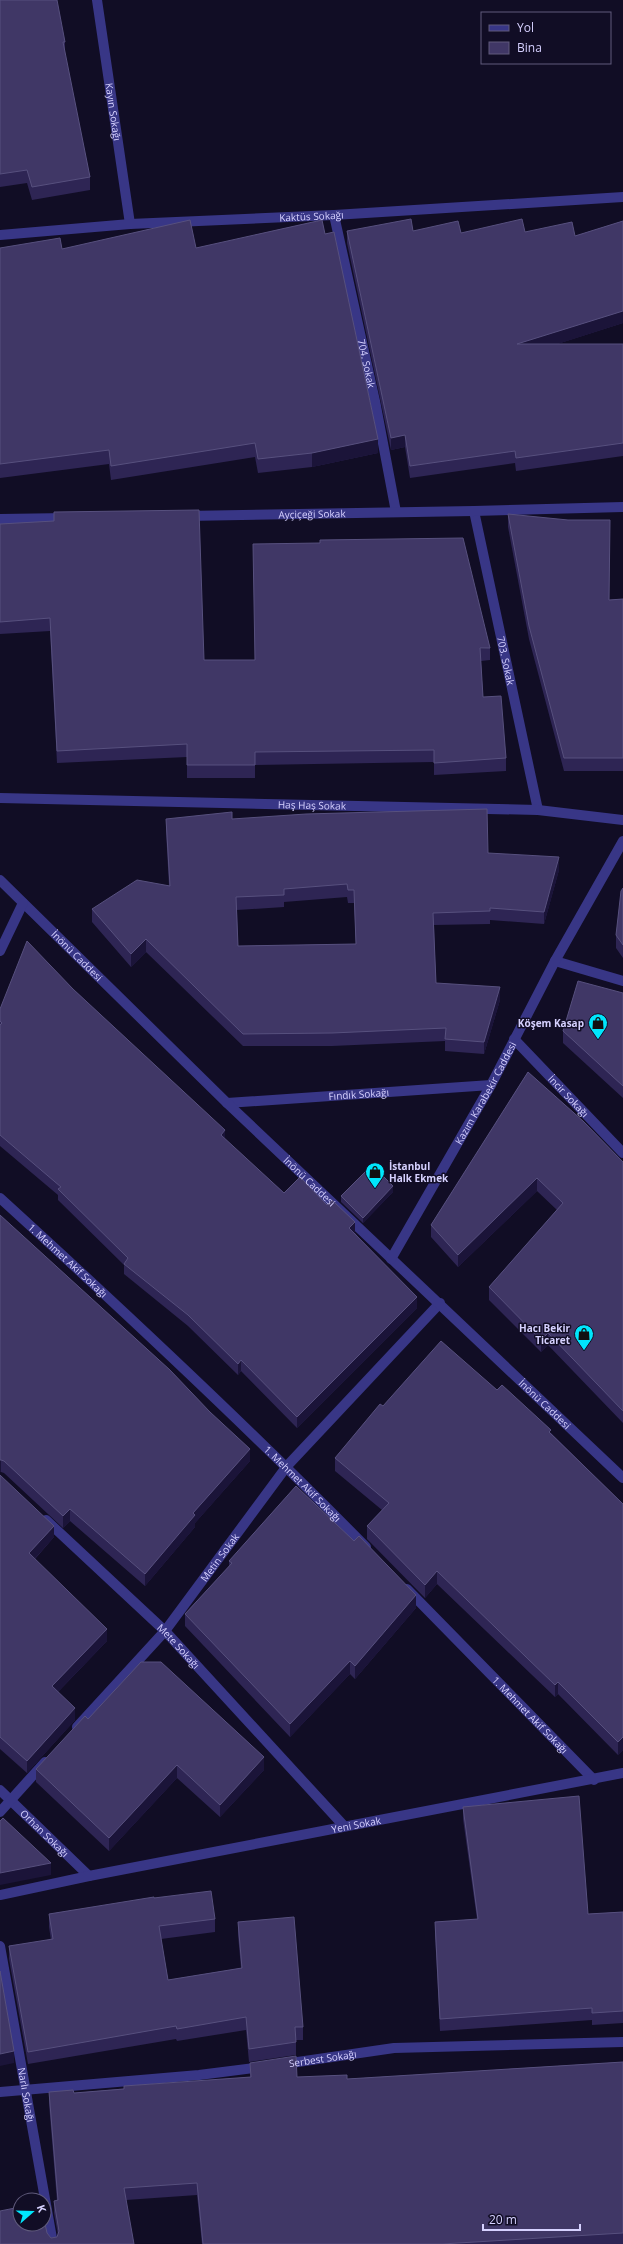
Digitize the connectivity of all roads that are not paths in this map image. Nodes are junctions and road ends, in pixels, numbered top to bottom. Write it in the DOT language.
graph roads {
  1 [pos="97,0"];
  2 [pos="623,197"];
  3 [pos="334,215"];
  4 [pos="130,224"];
  5 [pos="0,235"];
  6 [pos="623,506"];
  7 [pos="474,511"];
  8 [pos="396,512"];
  9 [pos="174,516"];
  10 [pos="79,518"];
  11 [pos="0,519"];
  12 [pos="0,798"];
  13 [pos="538,810"];
  14 [pos="623,820"];
  15 [pos="623,841"];
  16 [pos="0,880"];
  17 [pos="23,902"];
  18 [pos="0,951"];
  19 [pos="555,961"];
  20 [pos="623,981"];
  21 [pos="514,1040"];
  22 [pos="491,1085"];
  23 [pos="227,1103"];
  24 [pos="623,1153"];
  25 [pos="0,1198"];
  26 [pos="391,1258"];
  27 [pos="440,1303"];
  28 [pos="287,1466"];
  29 [pos="623,1478"];
  30 [pos="40,1515"];
  31 [pos="376,1557"];
  32 [pos="398,1580"];
  33 [pos="165,1631"];
  34 [pos="69,1736"];
  35 [pos="53,1754"];
  36 [pos="623,1773"];
  37 [pos="594,1780"];
  38 [pos="0,1790"];
  39 [pos="10,1800"];
  40 [pos="0,1812"];
  41 [pos="344,1826"];
  42 [pos="90,1876"];
  43 [pos="0,1894"];
  44 [pos="0,1946"];
  45 [pos="623,2042"];
  46 [pos="24,2089"];
  47 [pos="0,2092"];
  48 [pos="53,2244"];
  1 -- 4 [label="street, Kayın Sokağı"];
  2 -- 3 [label="street, Kaktüs Sokağı"];
  3 -- 4 [label="street, Kaktüs Sokağı"];
  3 -- 8 [label="street, 704. Sokak"];
  4 -- 5 [label="street, Kaktüs Sokağı"];
  6 -- 7 [label="street, Ayçiçeği Sokak"];
  7 -- 8 [label="street, Ayçiçeği Sokak"];
  7 -- 13 [label="street, 703. Sokak"];
  8 -- 9 [label="street, Ayçiçeği Sokak"];
  10 -- 11 [label="street"];
  12 -- 13 [label="street, Haş Haş Sokak"];
  13 -- 14 [label="street, Haş Haş Sokak"];
  15 -- 19 [label="street, Kazım Karabekir Caddesi"];
  16 -- 17 [label="street, İnönü Caddesi"];
  17 -- 18 [label="street"];
  17 -- 23 [label="street, İnönü Caddesi"];
  19 -- 20 [label="street"];
  19 -- 21 [label="street, Kazım Karabekir Caddesi"];
  21 -- 22 [label="street, Kazım Karabekir Caddesi"];
  21 -- 24 [label="street, İncir Sokağı"];
  22 -- 23 [label="street, Fındık Sokağı"];
  22 -- 26 [label="street, Kazım Karabekir Caddesi"];
  23 -- 26 [label="street, İnönü Caddesi"];
  25 -- 28 [label="street, 1. Mehmet Akif Sokağı"];
  26 -- 27 [label="street, İnönü Caddesi"];
  27 -- 28 [label="street, Metin Sokak"];
  27 -- 29 [label="street, İnönü Caddesi"];
  28 -- 31 [label="street, 1. Mehmet Akif Sokağı"];
  28 -- 33 [label="street, Metin Sokak"];
  30 -- 33 [label="street, Mete Sokağı"];
  32 -- 37 [label="street, 1. Mehmet Akif Sokağı"];
  33 -- 34 [label="street, Metin Sokak"];
  33 -- 41 [label="street, Mete Sokağı"];
  35 -- 39 [label="street"];
  36 -- 37 [label="street, Yeni Sokak"];
  37 -- 41 [label="street, Yeni Sokak"];
  38 -- 39 [label="street, Orhan Sokağı"];
  39 -- 40 [label="street"];
  39 -- 42 [label="street, Orhan Sokağı"];
  41 -- 42 [label="street, Yeni Sokak"];
  42 -- 43 [label="street"];
  44 -- 46 [label="street, Narlı Sokağı"];
  45 -- 46 [label="street, Serbest Sokağı"];
  46 -- 47 [label="street, Serbest Sokağı"];
  46 -- 48 [label="street, Narlı Sokağı"];
}
